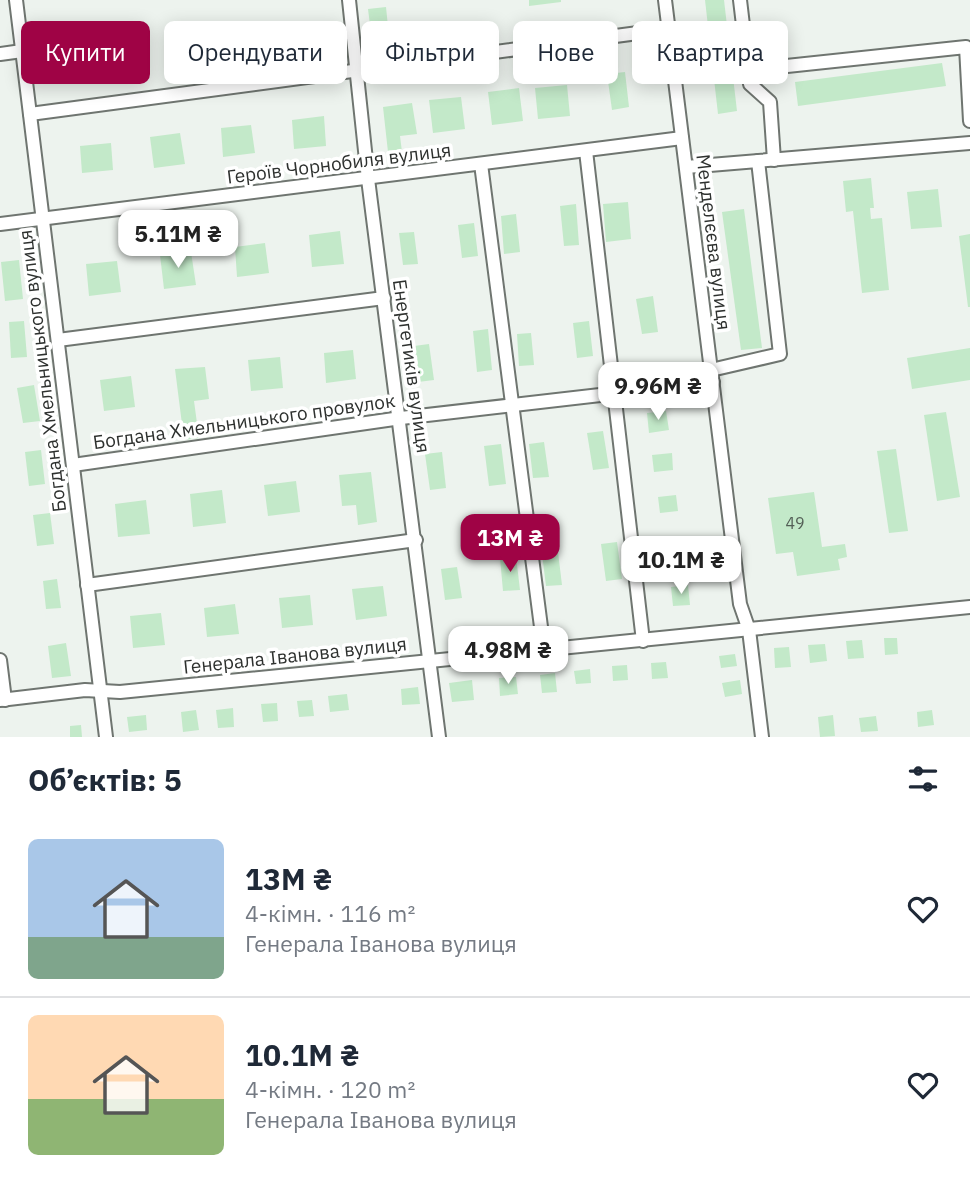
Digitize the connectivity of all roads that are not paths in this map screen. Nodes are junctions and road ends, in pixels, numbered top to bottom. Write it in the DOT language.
graph roads {
  1 [pos="16,0"];
  2 [pos="349,0"];
  3 [pos="665,0"];
  4 [pos="740,0"];
  5 [pos="667,21"];
  6 [pos="743,21"];
  7 [pos="632,34"];
  8 [pos="21,42"];
  9 [pos="21,51"];
  10 [pos="0,54"];
  11 [pos="788,66"];
  12 [pos="356,72"];
  13 [pos="26,84"];
  14 [pos="675,84"];
  15 [pos="750,84"];
  16 [pos="30,114"];
  17 [pos="970,121"];
  18 [pos="682,138"];
  19 [pos="970,144"];
  20 [pos="586,151"];
  21 [pos="774,160"];
  22 [pos="758,161"];
  23 [pos="481,164"];
  24 [pos="685,167"];
  25 [pos="368,179"];
  26 [pos="43,220"];
  27 [pos="0,224"];
  28 [pos="384,298"];
  29 [pos="58,340"];
  30 [pos="712,375"];
  31 [pos="614,394"];
  32 [pos="512,406"];
  33 [pos="401,418"];
  34 [pos="73,465"];
  35 [pos="416,540"];
  36 [pos="87,585"];
  37 [pos="970,607"];
  38 [pos="748,630"];
  39 [pos="643,640"];
  40 [pos="544,650"];
  41 [pos="0,660"];
  42 [pos="430,662"];
  43 [pos="101,691"];
  44 [pos="3,700"];
  45 [pos="106,737"];
  46 [pos="439,737"];
  47 [pos="762,737"];
  1 -- 8 [label="street, Богдана Хмельницького вулиця"];
  2 -- 12 [label="street, Енергетиків вулиця"];
  3 -- 5 [label="street, Менделєєва вулиця"];
  4 -- 6 [label="street"];
  7 -- 12 [label="street"];
  9 -- 10 [label="street"];
  11 -- 17 [label="street"];
  12 -- 16 [label="street"];
  12 -- 25 [label="street, Енергетиків вулиця"];
  13 -- 16 [label="street, Богдана Хмельницького вулиця"];
  14 -- 18 [label="street, Менделєєва вулиця"];
  15 -- 21 [label="street"];
  16 -- 26 [label="street, Богдана Хмельницького вулиця"];
  18 -- 20 [label="street, Героїв Чорнобиля вулиця"];
  18 -- 24 [label="street, Менделєєва вулиця"];
  19 -- 21 [label="street"];
  20 -- 23 [label="street, Героїв Чорнобиля вулиця"];
  20 -- 31 [label="street"];
  21 -- 22 [label="street"];
  22 -- 24 [label="street"];
  22 -- 30 [label="street, Богдана Хмельницького провулок"];
  23 -- 25 [label="street, Героїв Чорнобиля вулиця"];
  23 -- 32 [label="street"];
  24 -- 30 [label="street, Менделєєва вулиця"];
  25 -- 26 [label="street, Героїв Чорнобиля вулиця"];
  25 -- 28 [label="street, Енергетиків вулиця"];
  26 -- 27 [label="street, Героїв Чорнобиля вулиця"];
  26 -- 29 [label="street, Богдана Хмельницького вулиця"];
  28 -- 29 [label="street"];
  28 -- 33 [label="street, Енергетиків вулиця"];
  29 -- 34 [label="street, Богдана Хмельницького вулиця"];
  30 -- 31 [label="street, Богдана Хмельницького провулок"];
  30 -- 38 [label="street, Менделєєва вулиця"];
  31 -- 32 [label="street, Богдана Хмельницького провулок"];
  31 -- 39 [label="street"];
  32 -- 33 [label="street, Богдана Хмельницького провулок"];
  32 -- 40 [label="street"];
  33 -- 34 [label="street, Богдана Хмельницького провулок"];
  33 -- 35 [label="street, Енергетиків вулиця"];
  34 -- 36 [label="street, Богдана Хмельницького вулиця"];
  35 -- 36 [label="street"];
  35 -- 42 [label="street, Енергетиків вулиця"];
  36 -- 43 [label="street, Богдана Хмельницького вулиця"];
  37 -- 38 [label="street, Генерала Іванова вулиця"];
  38 -- 39 [label="street, Генерала Іванова вулиця"];
  38 -- 47 [label="street, Менделєєва вулиця"];
  39 -- 40 [label="street, Генерала Іванова вулиця"];
  40 -- 42 [label="street, Генерала Іванова вулиця"];
  41 -- 44 [label="street"];
  42 -- 43 [label="street, Генерала Іванова вулиця"];
  42 -- 46 [label="street, Енергетиків вулиця"];
  43 -- 44 [label="street, Генерала Іванова вулиця"];
  43 -- 45 [label="street, Богдана Хмельницького вулиця"];
}
